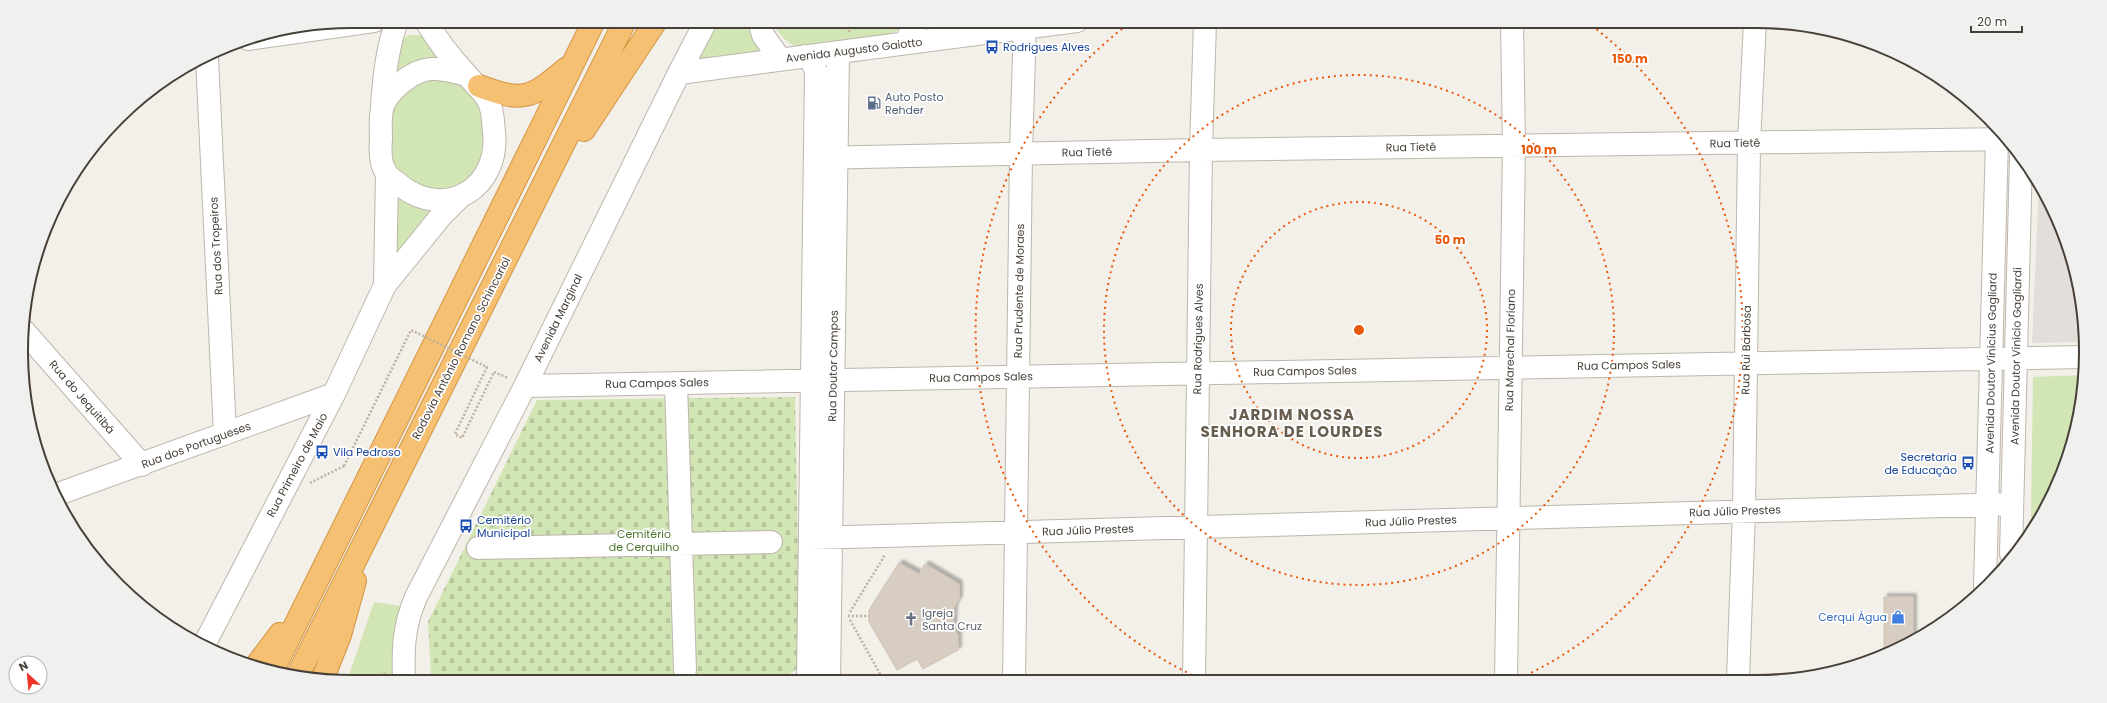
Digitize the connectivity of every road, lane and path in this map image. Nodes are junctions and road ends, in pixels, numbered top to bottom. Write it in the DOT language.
graph roads {
  1 [pos="394,28"];
  2 [pos="430,28"];
  3 [pos="590,28"];
  4 [pos="622,28"];
  5 [pos="652,28"];
  6 [pos="702,28"];
  7 [pos="761,28"];
  8 [pos="912,28"];
  9 [pos="1000,28"];
  10 [pos="1025,28"];
  11 [pos="1205,28"];
  12 [pos="1512,28"];
  13 [pos="1755,28"];
  14 [pos="905,43"];
  15 [pos="838,52"];
  16 [pos="805,56"];
  17 [pos="780,59"];
  18 [pos="207,61"];
  19 [pos="573,63"];
  20 [pos="678,73"];
  21 [pos="473,80"];
  22 [pos="382,105"];
  23 [pos="2000,139"];
  24 [pos="2002,142"];
  25 [pos="1749,143"];
  26 [pos="1514,146"];
  27 [pos="1201,150"];
  28 [pos="1021,154"];
  29 [pos="815,158"];
  30 [pos="837,158"];
  31 [pos="2021,167"];
  32 [pos="387,174"];
  33 [pos="460,197"];
  34 [pos="537,198"];
  35 [pos="385,285"];
  36 [pos="29,336"];
  37 [pos="2079,356"];
  38 [pos="1990,358"];
  39 [pos="2015,358"];
  40 [pos="1746,363"];
  41 [pos="1510,367"];
  42 [pos="494,372"];
  43 [pos="1198,373"];
  44 [pos="1018,376"];
  45 [pos="822,380"];
  46 [pos="676,383"];
  47 [pos="525,386"];
  48 [pos="334,394"];
  49 [pos="225,434"];
  50 [pos="142,465"];
  51 [pos="344,466"];
  52 [pos="60,493"];
  53 [pos="2012,504"];
  54 [pos="1987,505"];
  55 [pos="1744,511"];
  56 [pos="1509,519"];
  57 [pos="1197,527"];
  58 [pos="370,529"];
  59 [pos="1015,532"];
  60 [pos="890,535"];
  61 [pos="820,537"];
  62 [pos="771,542"];
  63 [pos="681,544"];
  64 [pos="478,548"];
  65 [pos="2011,549"];
  66 [pos="327,560"];
  67 [pos="1985,579"];
  68 [pos="207,641"];
  69 [pos="259,661"];
  70 [pos="275,666"];
  71 [pos="685,670"];
  72 [pos="300,671"];
  73 [pos="325,674"];
  74 [pos="404,675"];
  75 [pos="808,675"];
  76 [pos="829,675"];
  77 [pos="881,675"];
  78 [pos="1014,675"];
  79 [pos="1194,675"];
  80 [pos="1506,675"];
  81 [pos="1738,675"];
  1 -- 22 [label="street"];
  2 -- 21 [label="street"];
  3 -- 19 [label="highway"];
  4 -- 34 [label="highway, Rodovia Antônio Romano Schincariol"];
  5 -- 34 [label="highway"];
  6 -- 20 [label="street, Avenida Marginal"];
  7 -- 17 [label="street"];
  8 -- 14 [label="street"];
  9 -- 14 [label="street, Avenida Augusto Gaiotto"];
  10 -- 28 [label="street, Rua Prudente de Moraes"];
  11 -- 27 [label="street, Rua Rodrigues Alves"];
  12 -- 26 [label="street, Rua Marechal Floriano"];
  13 -- 25 [label="street, Rua Rui Barbosa"];
  14 -- 15 [label="street, Avenida Augusto Gaiotto"];
  15 -- 16 [label="street, Avenida Augusto Gaiotto"];
  15 -- 30 [label="street, Rua Doutor Campos"];
  16 -- 17 [label="street, Avenida Augusto Gaiotto"];
  16 -- 29 [label="street, Rua Doutor Campos"];
  17 -- 20 [label="street, Avenida Augusto Gaiotto"];
  18 -- 49 [label="street, Rua dos Tropeiros"];
  19 -- 21 [label="highway"];
  19 -- 66 [label="highway"];
  20 -- 47 [label="street, Avenida Marginal"];
  21 -- 22 [label="street"];
  21 -- 33 [label="street"];
  22 -- 32 [label="street"];
  23 -- 25 [label="street, Rua Tietê"];
  24 -- 38 [label="street, Avenida Doutor Vinícius Gagliard"];
  25 -- 26 [label="street, Rua Tietê"];
  25 -- 40 [label="street, Rua Rui Barbosa"];
  26 -- 27 [label="street, Rua Tietê"];
  26 -- 41 [label="street, Rua Marechal Floriano"];
  27 -- 28 [label="street, Rua Tietê"];
  27 -- 43 [label="street, Rua Rodrigues Alves"];
  28 -- 30 [label="street, Rua Tietê"];
  28 -- 44 [label="street, Rua Prudente de Moraes"];
  29 -- 30 [label="street, Rua Tietê"];
  29 -- 45 [label="street, Rua Doutor Campos"];
  30 -- 45 [label="street, Rua Doutor Campos"];
  31 -- 39 [label="street, Avenida Doutor Vinício Gagliardi"];
  32 -- 33 [label="street"];
  32 -- 35 [label="street, Rua Primeiro de Maio"];
  33 -- 35 [label="street, Rua Primeiro de Maio"];
  34 -- 58 [label="highway, Rodovia Antônio Romano Schincariol"];
  35 -- 48 [label="street, Rua Primeiro de Maio"];
  36 -- 50 [label="street, Rua do Jequitibá"];
  37 -- 39 [label="street, Rua Campos Sales"];
  38 -- 39 [label="street, Rua Campos Sales"];
  38 -- 40 [label="street, Rua Campos Sales"];
  38 -- 54 [label="street, Avenida Doutor Vinícius Gagliard"];
  39 -- 53 [label="street, Avenida Doutor Vinício Gagliardi"];
  40 -- 41 [label="street, Rua Campos Sales"];
  40 -- 55 [label="street, Rua Rui Barbosa"];
  41 -- 43 [label="street, Rua Campos Sales"];
  41 -- 56 [label="street, Rua Marechal Floriano"];
  42 -- 51 [label="path, bridge"];
  43 -- 44 [label="street, Rua Campos Sales"];
  43 -- 57 [label="street, Rua Rodrigues Alves"];
  44 -- 45 [label="street, Rua Campos Sales"];
  44 -- 59 [label="street, Rua Prudente de Moraes"];
  45 -- 46 [label="street, Rua Campos Sales"];
  45 -- 61 [label="street, Rua Doutor Campos"];
  46 -- 47 [label="street, Rua Campos Sales"];
  46 -- 63 [label="street"];
  47 -- 74 [label="street, Avenida Marginal"];
  48 -- 49 [label="street, Rua dos Portugueses"];
  48 -- 68 [label="street, Rua Primeiro de Maio"];
  49 -- 50 [label="street, Rua dos Portugueses"];
  50 -- 52 [label="street, Rua dos Portugueses"];
  53 -- 54 [label="street, Rua Júlio Prestes"];
  53 -- 65 [label="street, Avenida Doutor Vinício Gagliardi"];
  54 -- 55 [label="street, Rua Júlio Prestes"];
  54 -- 67 [label="street, Avenida Doutor Vinícius Gagliard"];
  55 -- 56 [label="street, Rua Júlio Prestes"];
  55 -- 81 [label="street, Rua Rui Barbosa"];
  56 -- 57 [label="street, Rua Júlio Prestes"];
  56 -- 80 [label="street, Rua Marechal Floriano"];
  57 -- 59 [label="street, Rua Júlio Prestes"];
  57 -- 79 [label="street, Rua Rodrigues Alves"];
  58 -- 72 [label="highway, Rodovia Antônio Romano Schincariol"];
  58 -- 73 [label="highway"];
  59 -- 60 [label="street, Rua Júlio Prestes"];
  59 -- 78 [label="street, Rua Prudente de Moraes"];
  60 -- 61 [label="street, Rua Júlio Prestes"];
  60 -- 77 [label="path"];
  61 -- 75 [label="street, Rua Doutor Campos"];
  61 -- 76 [label="street, Rua Doutor Campos"];
  62 -- 63 [label="street"];
  63 -- 64 [label="street"];
  63 -- 71 [label="street"];
  66 -- 69 [label="highway"];
  66 -- 70 [label="highway"];
}
